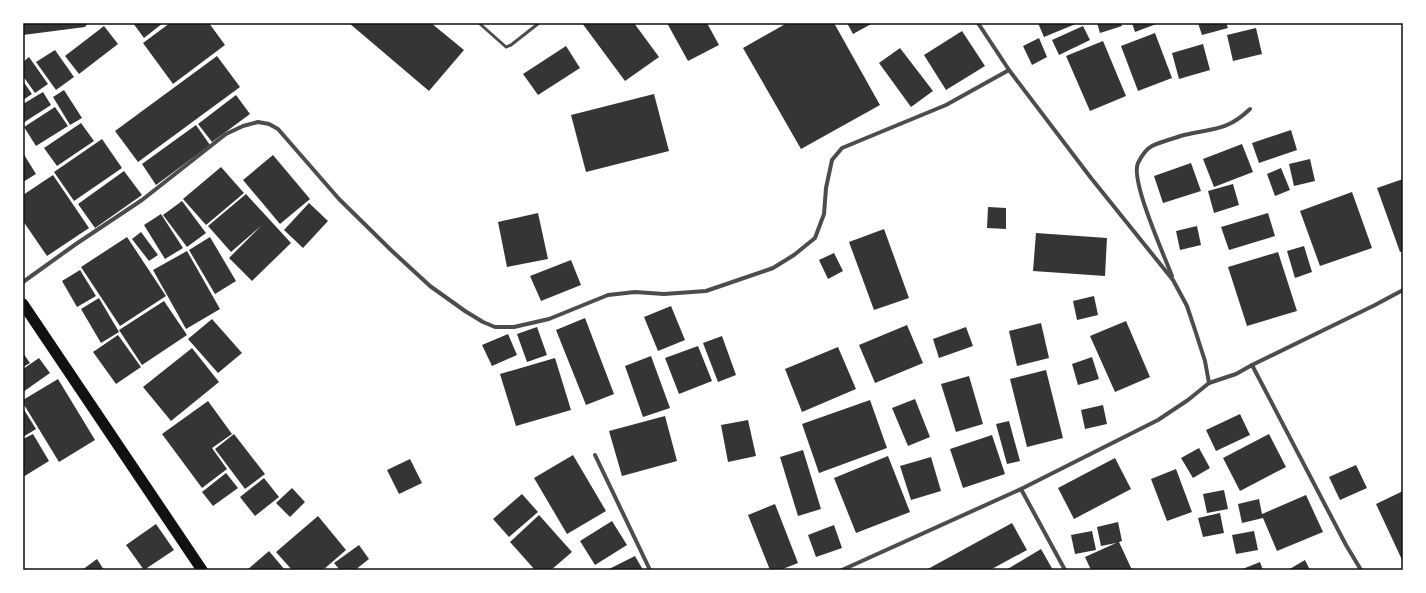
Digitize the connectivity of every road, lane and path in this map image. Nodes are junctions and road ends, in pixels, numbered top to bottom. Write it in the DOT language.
graph roads {
  1 [pos="479,23"];
  2 [pos="539,23"];
  3 [pos="978,23"];
  4 [pos="1009,70"];
  5 [pos="1250,109"];
  6 [pos="1173,280"];
  7 [pos="23,282"];
  8 [pos="1403,290"];
  9 [pos="23,304"];
  10 [pos="1252,366"];
  11 [pos="1209,383"];
  12 [pos="595,455"];
  13 [pos="1021,489"];
  14 [pos="202,570"];
  15 [pos="650,570"];
  16 [pos="842,570"];
  17 [pos="1064,570"];
  18 [pos="1361,570"];
  1 -- 2 [label="lane"];
  3 -- 4 [label="street"];
  4 -- 6 [label="street"];
  4 -- 7 [label="street"];
  5 -- 6 [label="street"];
  6 -- 11 [label="street"];
  8 -- 10 [label="street"];
  9 -- 14 [label="highway"];
  10 -- 11 [label="street"];
  10 -- 18 [label="street"];
  11 -- 13 [label="street"];
  12 -- 15 [label="street"];
  13 -- 16 [label="street"];
  13 -- 17 [label="street"];
}
